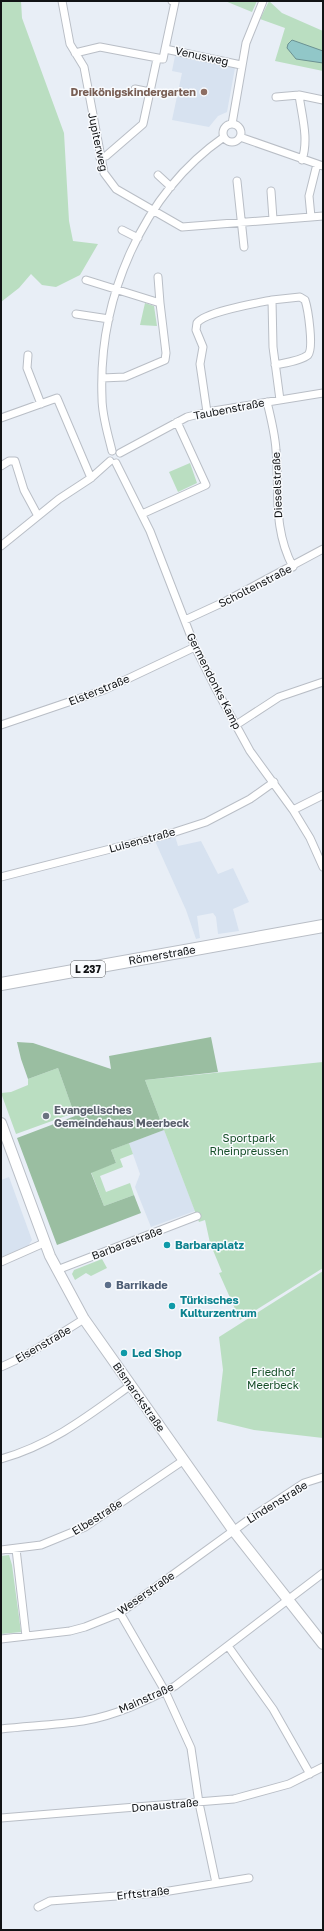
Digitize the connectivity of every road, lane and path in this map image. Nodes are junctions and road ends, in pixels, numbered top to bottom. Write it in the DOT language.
graph roads {
  1 [pos="62,1"];
  2 [pos="172,1"];
  3 [pos="263,1"];
  4 [pos="165,48"];
  5 [pos="75,52"];
  6 [pos="157,59"];
  7 [pos="241,65"];
  8 [pos="135,89"];
  9 [pos="150,92"];
  10 [pos="299,95"];
  11 [pos="276,97"];
  12 [pos="323,100"];
  13 [pos="232,124"];
  14 [pos="224,137"];
  15 [pos="240,137"];
  16 [pos="100,158"];
  17 [pos="302,160"];
  18 [pos="320,165"];
  19 [pos="158,175"];
  20 [pos="237,181"];
  21 [pos="172,187"];
  22 [pos="271,191"];
  23 [pos="152,211"];
  24 [pos="311,216"];
  25 [pos="323,216"];
  26 [pos="273,219"];
  27 [pos="242,222"];
  28 [pos="122,230"];
  29 [pos="138,238"];
  30 [pos="244,247"];
  31 [pos="158,277"];
  32 [pos="86,280"];
  33 [pos="116,290"];
  34 [pos="272,300"];
  35 [pos="160,303"];
  36 [pos="76,314"];
  37 [pos="109,319"];
  38 [pos="28,354"];
  39 [pos="276,366"];
  40 [pos="102,378"];
  41 [pos="323,393"];
  42 [pos="280,400"];
  43 [pos="267,402"];
  44 [pos="41,404"];
  45 [pos="207,412"];
  46 [pos="1,418"];
  47 [pos="178,422"];
  48 [pos="112,451"];
  49 [pos="120,453"];
  50 [pos="113,462"];
  51 [pos="1,466"];
  52 [pos="91,478"];
  53 [pos="142,514"];
  54 [pos="38,516"];
  55 [pos="1,546"];
  56 [pos="323,549"];
  57 [pos="293,567"];
  58 [pos="185,620"];
  59 [pos="195,646"];
  60 [pos="323,682"];
  61 [pos="1,725"];
  62 [pos="236,725"];
  63 [pos="274,782"];
  64 [pos="323,795"];
  65 [pos="293,810"];
  66 [pos="323,866"];
  67 [pos="1,877"];
  68 [pos="323,926"];
  69 [pos="1,984"];
  70 [pos="1,1123"];
  71 [pos="197,1216"];
  72 [pos="44,1243"];
  73 [pos="1,1262"];
  74 [pos="57,1270"];
  75 [pos="84,1319"];
  76 [pos="1,1367"];
  77 [pos="131,1385"];
  78 [pos="1,1459"];
  79 [pos="184,1460"];
  80 [pos="323,1477"];
  81 [pos="233,1530"];
  82 [pos="16,1549"];
  83 [pos="1,1550"];
  84 [pos="323,1572"];
  85 [pos="287,1599"];
  86 [pos="120,1613"];
  87 [pos="26,1636"];
  88 [pos="1,1639"];
  89 [pos="323,1644"];
  90 [pos="228,1646"];
  91 [pos="165,1691"];
  92 [pos="1,1729"];
  93 [pos="323,1767"];
  94 [pos="310,1774"];
  95 [pos="199,1803"];
  96 [pos="1,1818"];
  97 [pos="249,1878"];
  98 [pos="216,1882"];
  99 [pos="38,1907"];
  1 -- 5 [label="street, Jupiterweg"];
  2 -- 4 [label="street"];
  3 -- 7 [label="street"];
  4 -- 6 [label="street, Venusweg"];
  4 -- 7 [label="street, Venusweg"];
  5 -- 6 [label="street"];
  5 -- 16 [label="street, Jupiterweg"];
  6 -- 9 [label="street, Venusweg"];
  7 -- 13 [label="street"];
  8 -- 9 [label="street"];
  9 -- 16 [label="street, Venusweg"];
  10 -- 11 [label="street"];
  10 -- 12 [label="street"];
  10 -- 17 [label="street"];
  13 -- 14 [label="street"];
  13 -- 15 [label="street"];
  14 -- 15 [label="street"];
  14 -- 21 [label="street"];
  15 -- 17 [label="street"];
  16 -- 23 [label="street, Jupiterweg"];
  17 -- 18 [label="street"];
  18 -- 24 [label="street"];
  19 -- 21 [label="street"];
  20 -- 27 [label="street"];
  21 -- 23 [label="street"];
  22 -- 26 [label="street"];
  23 -- 27 [label="street, Jupiterweg"];
  23 -- 29 [label="street"];
  24 -- 25 [label="street, Jupiterweg"];
  24 -- 26 [label="street, Jupiterweg"];
  26 -- 27 [label="street, Jupiterweg"];
  27 -- 30 [label="street"];
  28 -- 29 [label="street"];
  29 -- 33 [label="street"];
  31 -- 35 [label="street"];
  32 -- 33 [label="street"];
  33 -- 35 [label="street"];
  33 -- 37 [label="street"];
  34 -- 39 [label="street"];
  34 -- 39 [label="street"];
  34 -- 45 [label="street"];
  35 -- 40 [label="street"];
  36 -- 37 [label="street"];
  37 -- 40 [label="street"];
  38 -- 44 [label="street"];
  39 -- 42 [label="street"];
  40 -- 48 [label="street"];
  41 -- 42 [label="street, Taubenstraße"];
  42 -- 43 [label="street, Taubenstraße"];
  43 -- 45 [label="street, Taubenstraße"];
  43 -- 57 [label="street, Dieselstraße"];
  44 -- 46 [label="street"];
  44 -- 52 [label="street"];
  45 -- 47 [label="street, Taubenstraße"];
  47 -- 49 [label="street, Taubenstraße"];
  47 -- 53 [label="street"];
  48 -- 49 [label="street"];
  48 -- 50 [label="street"];
  49 -- 50 [label="street"];
  50 -- 52 [label="street"];
  50 -- 53 [label="street, Germendonks Kamp"];
  51 -- 54 [label="street"];
  52 -- 54 [label="street"];
  53 -- 58 [label="street, Germendonks Kamp"];
  54 -- 55 [label="street"];
  56 -- 57 [label="street, Scholtenstraße"];
  57 -- 58 [label="street, Scholtenstraße"];
  58 -- 59 [label="street, Germendonks Kamp"];
  59 -- 61 [label="street, Elsterstraße"];
  59 -- 62 [label="street, Germendonks Kamp"];
  60 -- 62 [label="street"];
  62 -- 63 [label="street, Germendonks Kamp"];
  63 -- 65 [label="street, Germendonks Kamp"];
  63 -- 67 [label="street, Luisenstraße"];
  64 -- 65 [label="street"];
  65 -- 66 [label="street, Germendonks Kamp"];
  68 -- 69 [label="main road, Römerstraße / L 237"];
  70 -- 72 [label="main road, Bismarckstraße"];
  71 -- 74 [label="street, Barbarastraße"];
  72 -- 73 [label="street"];
  72 -- 74 [label="main road, Bismarckstraße"];
  74 -- 75 [label="main road, Bismarckstraße"];
  75 -- 76 [label="street, Eisenstraße"];
  75 -- 77 [label="main road, Bismarckstraße"];
  77 -- 78 [label="street"];
  77 -- 79 [label="main road, Bismarckstraße"];
  79 -- 81 [label="main road, Bismarckstraße"];
  79 -- 82 [label="street, Elbestraße"];
  80 -- 81 [label="street, Lindenstraße"];
  81 -- 85 [label="main road, Bismarckstraße"];
  81 -- 86 [label="street, Weserstraße"];
  82 -- 83 [label="street, Elbestraße"];
  82 -- 87 [label="street"];
  84 -- 85 [label="street, Mainstraße"];
  85 -- 89 [label="main road, Bismarckstraße"];
  85 -- 90 [label="street, Mainstraße"];
  86 -- 87 [label="street, Weserstraße"];
  86 -- 91 [label="street"];
  87 -- 88 [label="street, Weserstraße"];
  90 -- 91 [label="street, Mainstraße"];
  90 -- 94 [label="street"];
  91 -- 92 [label="street, Mainstraße"];
  91 -- 95 [label="street"];
  93 -- 94 [label="street, Donaustraße"];
  94 -- 95 [label="street, Donaustraße"];
  95 -- 96 [label="street, Donaustraße"];
  95 -- 98 [label="street"];
  97 -- 98 [label="street, Erftstraße"];
  98 -- 99 [label="street, Erftstraße"];
}
